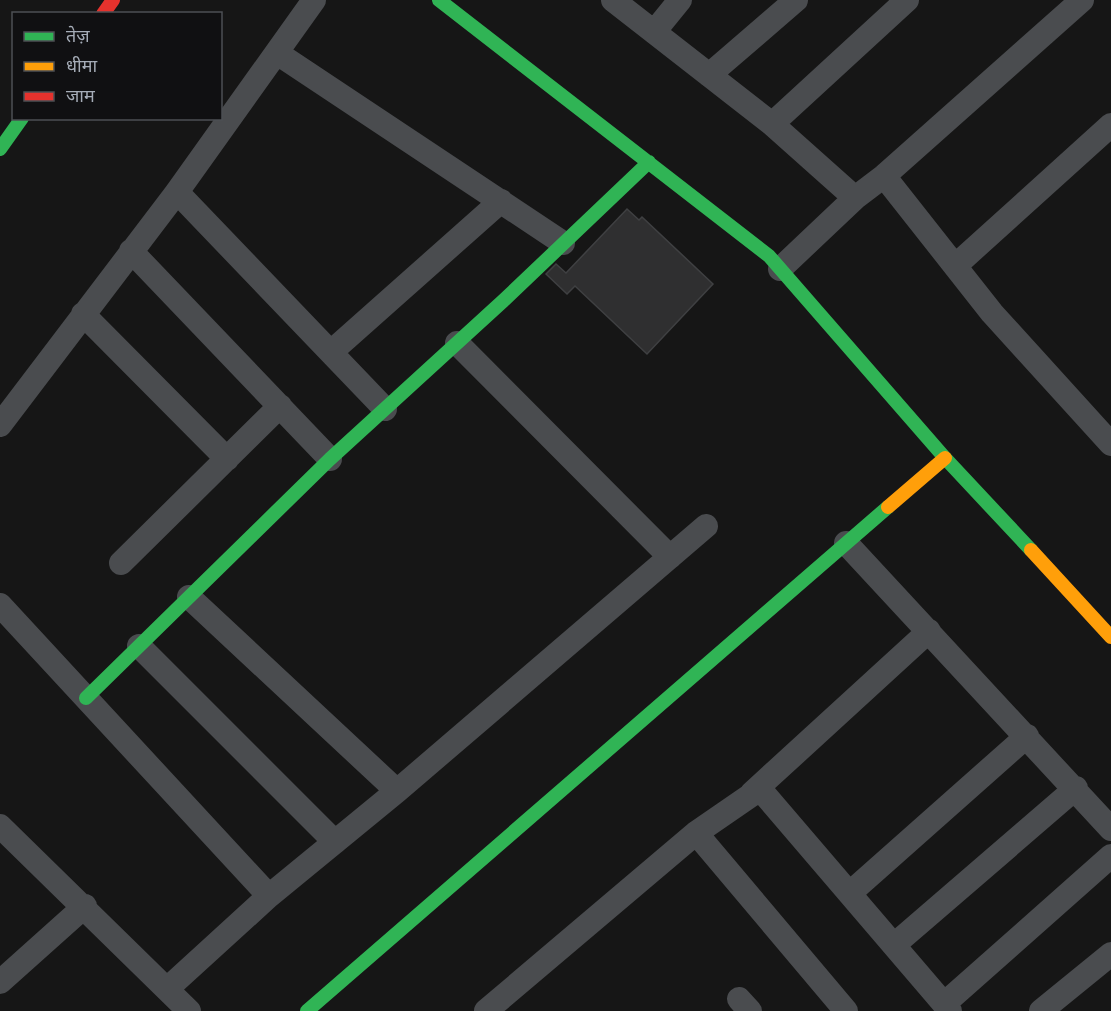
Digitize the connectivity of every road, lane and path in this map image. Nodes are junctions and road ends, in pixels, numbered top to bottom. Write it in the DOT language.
graph roads {
  1 [pos="314,0"];
  2 [pos="439,0"];
  3 [pos="613,0"];
  4 [pos="680,0"];
  5 [pos="796,0"];
  6 [pos="907,0"];
  7 [pos="1082,0"];
  8 [pos="654,32"];
  9 [pos="277,53"];
  10 [pos="709,75"];
  11 [pos="21,120"];
  12 [pos="772,124"];
  13 [pos="1111,125"];
  14 [pos="0,149"];
  15 [pos="649,162"];
  16 [pos="884,176"];
  17 [pos="177,192"];
  18 [pos="855,198"];
  19 [pos="501,201"];
  20 [pos="563,243"];
  21 [pos="131,251"];
  22 [pos="955,266"];
  23 [pos="780,269"];
  24 [pos="83,314"];
  25 [pos="457,343"];
  26 [pos="331,352"];
  27 [pos="280,406"];
  28 [pos="385,409"];
  29 [pos="0,425"];
  30 [pos="1111,444"];
  31 [pos="945,458"];
  32 [pos="226,459"];
  33 [pos="330,459"];
  34 [pos="706,526"];
  35 [pos="846,543"];
  36 [pos="670,557"];
  37 [pos="121,563"];
  38 [pos="189,597"];
  39 [pos="0,605"];
  40 [pos="929,631"];
  41 [pos="1111,637"];
  42 [pos="139,646"];
  43 [pos="86,698"];
  44 [pos="1027,736"];
  45 [pos="1076,788"];
  46 [pos="397,791"];
  47 [pos="752,793"];
  48 [pos="0,826"];
  49 [pos="1111,829"];
  50 [pos="696,832"];
  51 [pos="335,843"];
  52 [pos="1111,856"];
  53 [pos="850,893"];
  54 [pos="269,896"];
  55 [pos="85,906"];
  56 [pos="894,945"];
  57 [pos="1111,954"];
  58 [pos="0,982"];
  59 [pos="167,989"];
  60 [pos="947,1007"];
  61 [pos="189,1011"];
  62 [pos="307,1011"];
  63 [pos="486,1011"];
  64 [pos="846,1011"];
  65 [pos="1041,1011"];
  1 -- 9 [label="street"];
  2 -- 15 [label="street"];
  3 -- 8 [label="street"];
  4 -- 8 [label="street"];
  5 -- 10 [label="street"];
  6 -- 12 [label="street"];
  7 -- 16 [label="street"];
  8 -- 10 [label="street"];
  9 -- 17 [label="street"];
  9 -- 19 [label="street"];
  10 -- 12 [label="street"];
  11 -- 14 [label="street"];
  12 -- 18 [label="street"];
  13 -- 22 [label="street"];
  15 -- 20 [label="street"];
  15 -- 23 [label="street"];
  16 -- 18 [label="street"];
  16 -- 22 [label="street"];
  17 -- 21 [label="street"];
  17 -- 26 [label="street"];
  18 -- 23 [label="street"];
  19 -- 20 [label="street"];
  19 -- 26 [label="street"];
  20 -- 25 [label="street"];
  21 -- 24 [label="street"];
  21 -- 27 [label="street"];
  22 -- 30 [label="street"];
  23 -- 31 [label="street"];
  24 -- 29 [label="street"];
  24 -- 32 [label="street"];
  25 -- 28 [label="street"];
  25 -- 36 [label="street"];
  26 -- 28 [label="street"];
  27 -- 32 [label="street"];
  27 -- 33 [label="street"];
  28 -- 33 [label="street"];
  31 -- 35 [label="street"];
  31 -- 41 [label="street"];
  32 -- 37 [label="street"];
  33 -- 38 [label="street"];
  34 -- 36 [label="street"];
  35 -- 40 [label="street"];
  35 -- 62 [label="street"];
  36 -- 46 [label="street"];
  38 -- 42 [label="street"];
  38 -- 46 [label="street"];
  39 -- 43 [label="street"];
  40 -- 44 [label="street"];
  40 -- 47 [label="street"];
  42 -- 43 [label="street"];
  42 -- 51 [label="street"];
  43 -- 54 [label="street"];
  44 -- 45 [label="street"];
  44 -- 53 [label="street"];
  45 -- 49 [label="street"];
  45 -- 56 [label="street"];
  46 -- 51 [label="street"];
  47 -- 50 [label="street"];
  47 -- 53 [label="street"];
  48 -- 55 [label="street"];
  50 -- 63 [label="street"];
  50 -- 64 [label="street"];
  51 -- 54 [label="street"];
  52 -- 60 [label="street"];
  53 -- 56 [label="street"];
  54 -- 59 [label="street"];
  55 -- 58 [label="street"];
  55 -- 59 [label="street"];
  56 -- 60 [label="street"];
  57 -- 65 [label="street"];
  59 -- 61 [label="street"];
}
